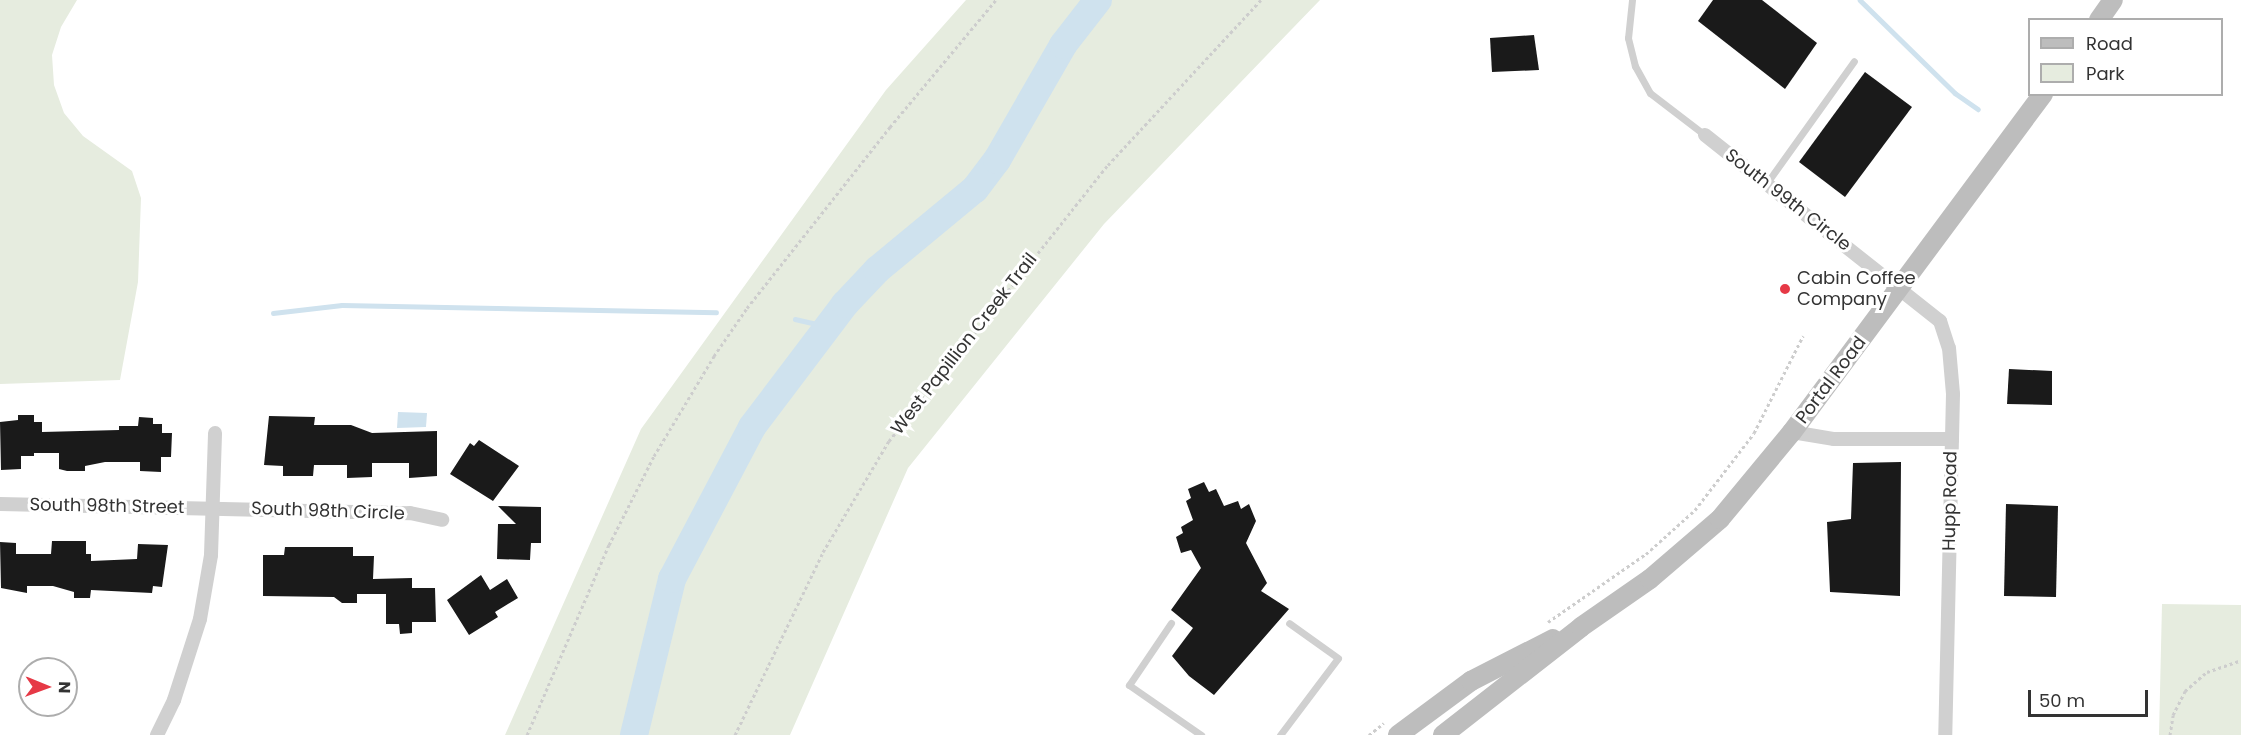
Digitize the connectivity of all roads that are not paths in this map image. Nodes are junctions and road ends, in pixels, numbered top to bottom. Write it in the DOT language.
graph roads {
  1 [pos="1632,0"];
  2 [pos="2113,0"];
  3 [pos="2100,18"];
  4 [pos="1854,61"];
  5 [pos="2042,96"];
  6 [pos="1705,135"];
  7 [pos="1766,184"];
  8 [pos="1901,287"];
  9 [pos="1792,432"];
  10 [pos="215,433"];
  11 [pos="1952,439"];
  12 [pos="0,504"];
  13 [pos="213,508"];
  14 [pos="442,520"];
  15 [pos="1172,623"];
  16 [pos="1289,623"];
  17 [pos="1581,627"];
  18 [pos="1392,728"];
  19 [pos="157,735"];
  20 [pos="1201,735"];
  21 [pos="1280,735"];
  22 [pos="1443,735"];
  23 [pos="1945,735"];
  1 -- 6 [label="lane"];
  2 -- 3 [label="main road"];
  4 -- 7 [label="lane"];
  5 -- 8 [label="main road, Portal Road"];
  6 -- 7 [label="street, South 99th Circle"];
  7 -- 8 [label="street, South 99th Circle"];
  8 -- 9 [label="main road, Portal Road"];
  8 -- 11 [label="street, Hupp Road"];
  9 -- 11 [label="street"];
  9 -- 17 [label="main road, Portal Road"];
  10 -- 13 [label="street"];
  11 -- 23 [label="street, Hupp Road"];
  12 -- 13 [label="street, South 98th Street"];
  13 -- 14 [label="street, South 98th Circle"];
  13 -- 19 [label="street"];
  15 -- 20 [label="lane"];
  16 -- 21 [label="lane"];
  17 -- 18 [label="main road, Portal Road"];
  17 -- 22 [label="main road, Portal Road"];
}
